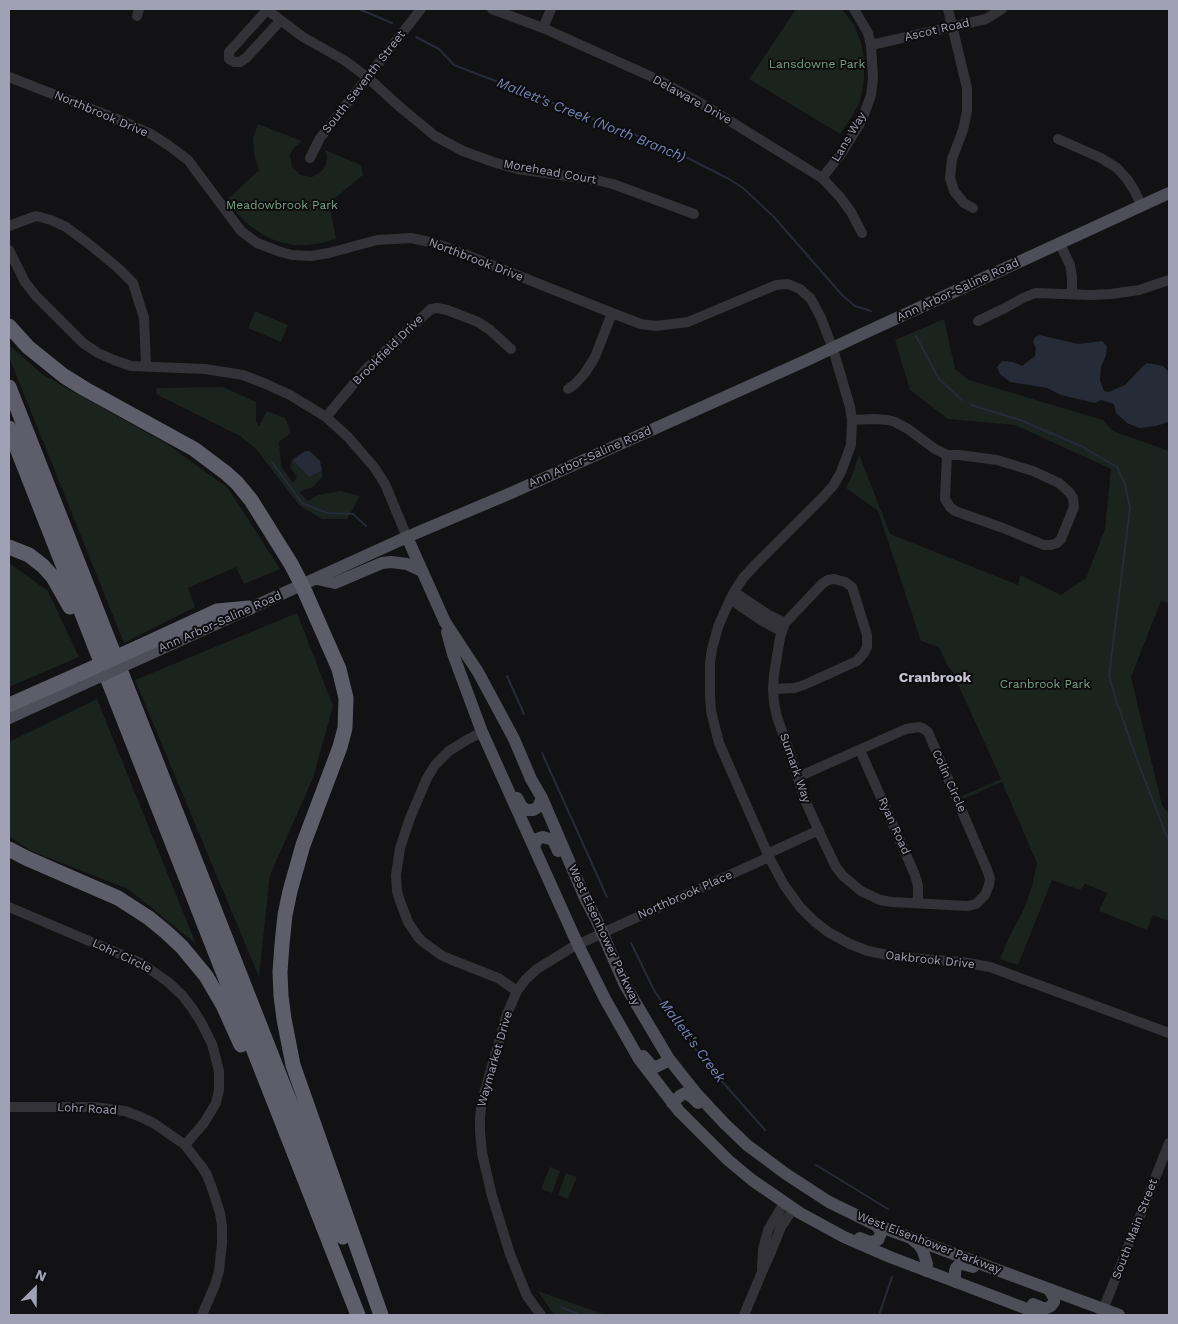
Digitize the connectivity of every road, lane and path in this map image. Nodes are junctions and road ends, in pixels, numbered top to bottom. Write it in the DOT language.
graph roads {
  1 [pos="421,9"];
  2 [pos="492,9"];
  3 [pos="551,9"];
  4 [pos="854,9"];
  5 [pos="948,9"];
  6 [pos="1002,9"];
  7 [pos="266,10"];
  8 [pos="280,21"];
  9 [pos="952,26"];
  10 [pos="543,28"];
  11 [pos="871,45"];
  12 [pos="9,77"];
  13 [pos="367,77"];
  14 [pos="1058,139"];
  15 [pos="310,158"];
  16 [pos="822,178"];
  17 [pos="1169,192"];
  18 [pos="1142,206"];
  19 [pos="973,208"];
  20 [pos="694,214"];
  21 [pos="9,226"];
  22 [pos="862,233"];
  23 [pos="1060,244"];
  24 [pos="9,250"];
  25 [pos="1169,280"];
  26 [pos="1072,294"];
  27 [pos="612,314"];
  28 [pos="978,321"];
  29 [pos="9,326"];
  30 [pos="511,349"];
  31 [pos="832,349"];
  32 [pos="146,365"];
  33 [pos="9,387"];
  34 [pos="568,389"];
  35 [pos="326,417"];
  36 [pos="852,420"];
  37 [pos="9,428"];
  38 [pos="947,455"];
  39 [pos="407,537"];
  40 [pos="9,547"];
  41 [pos="422,571"];
  42 [pos="317,579"];
  43 [pos="302,586"];
  44 [pos="732,595"];
  45 [pos="248,608"];
  46 [pos="445,622"];
  47 [pos="783,627"];
  48 [pos="94,645"];
  49 [pos="81,679"];
  50 [pos="774,688"];
  51 [pos="9,705"];
  52 [pos="474,710"];
  53 [pos="9,718"];
  54 [pos="482,732"];
  55 [pos="490,748"];
  56 [pos="860,750"];
  57 [pos="798,777"];
  58 [pos="531,779"];
  59 [pos="542,798"];
  60 [pos="820,833"];
  61 [pos="534,847"];
  62 [pos="9,849"];
  63 [pos="769,857"];
  64 [pos="585,898"];
  65 [pos="918,904"];
  66 [pos="9,907"];
  67 [pos="602,933"];
  68 [pos="578,944"];
  69 [pos="517,991"];
  70 [pos="605,999"];
  71 [pos="1169,1033"];
  72 [pos="669,1059"];
  73 [pos="672,1102"];
  74 [pos="9,1107"];
  75 [pos="1169,1143"];
  76 [pos="185,1145"];
  77 [pos="747,1145"];
  78 [pos="304,1181"];
  79 [pos="792,1208"];
  80 [pos="876,1225"];
  81 [pos="910,1239"];
  82 [pos="926,1271"];
  83 [pos="961,1284"];
  84 [pos="1035,1284"];
  85 [pos="1049,1289"];
  86 [pos="1102,1312"];
  87 [pos="202,1315"];
  88 [pos="358,1315"];
  89 [pos="374,1315"];
  90 [pos="381,1315"];
  91 [pos="540,1315"];
  92 [pos="744,1315"];
  93 [pos="1043,1315"];
  94 [pos="1119,1315"];
  1 -- 13 [label="street, South Seventh Street"];
  2 -- 10 [label="street, Delaware Drive"];
  3 -- 10 [label="street"];
  4 -- 11 [label="street, Lans Way"];
  5 -- 9 [label="street"];
  6 -- 9 [label="street, Ascot Road"];
  7 -- 8 [label="street, Morehead Court"];
  7 -- 8 [label="street"];
  8 -- 13 [label="street, Morehead Court"];
  9 -- 11 [label="street, Ascot Road"];
  9 -- 19 [label="street"];
  10 -- 16 [label="street, Delaware Drive"];
  11 -- 16 [label="street, Lans Way"];
  12 -- 27 [label="street, Northbrook Drive"];
  13 -- 15 [label="street, South Seventh Street"];
  13 -- 20 [label="street, Morehead Court"];
  14 -- 18 [label="street"];
  16 -- 22 [label="street, Delaware Drive"];
  17 -- 18 [label="main road, Ann Arbor-Saline Road"];
  18 -- 23 [label="main road, Ann Arbor-Saline Road"];
  21 -- 32 [label="street"];
  23 -- 26 [label="street"];
  23 -- 31 [label="main road, Ann Arbor-Saline Road"];
  24 -- 32 [label="street"];
  25 -- 26 [label="street"];
  26 -- 28 [label="street"];
  27 -- 31 [label="street, Northbrook Drive"];
  27 -- 34 [label="street"];
  29 -- 43 [label="highway"];
  30 -- 35 [label="street, Brookfield Drive"];
  31 -- 36 [label="street, Oakbrook Drive"];
  31 -- 39 [label="main road, Ann Arbor-Saline Road"];
  32 -- 35 [label="street"];
  33 -- 89 [label="highway"];
  35 -- 39 [label="street"];
  36 -- 38 [label="street"];
  36 -- 44 [label="street, Oakbrook Drive"];
  37 -- 48 [label="highway"];
  38 -- 38 [label="street"];
  39 -- 41 [label="main road, West Eisenhower Parkway"];
  39 -- 42 [label="main road, Ann Arbor-Saline Road"];
  40 -- 48 [label="highway"];
  41 -- 42 [label="main road"];
  41 -- 46 [label="main road, West Eisenhower Parkway"];
  42 -- 43 [label="main road, Ann Arbor-Saline Road"];
  43 -- 45 [label="main road, Ann Arbor-Saline Road"];
  43 -- 90 [label="highway"];
  44 -- 47 [label="street"];
  44 -- 63 [label="street, Oakbrook Drive"];
  45 -- 49 [label="highway, bridge"];
  46 -- 52 [label="main road, West Eisenhower Parkway"];
  46 -- 58 [label="main road, West Eisenhower Parkway"];
  47 -- 50 [label="street, Sumark Way"];
  47 -- 50 [label="street"];
  48 -- 78 [label="highway"];
  49 -- 51 [label="highway"];
  49 -- 53 [label="main road"];
  50 -- 57 [label="street, Sumark Way"];
  52 -- 54 [label="main road, West Eisenhower Parkway"];
  52 -- 58 [label="main road"];
  54 -- 55 [label="main road, West Eisenhower Parkway"];
  54 -- 69 [label="street"];
  55 -- 59 [label="main road"];
  55 -- 61 [label="main road, West Eisenhower Parkway"];
  56 -- 57 [label="street, Colin Circle"];
  56 -- 65 [label="street, Ryan Road"];
  56 -- 65 [label="street, Colin Circle"];
  57 -- 60 [label="street, Sumark Way"];
  58 -- 59 [label="main road, West Eisenhower Parkway"];
  59 -- 64 [label="main road, West Eisenhower Parkway"];
  60 -- 63 [label="street, Northbrook Place"];
  60 -- 65 [label="street, Sumark Way"];
  61 -- 64 [label="main road"];
  61 -- 68 [label="main road, West Eisenhower Parkway"];
  62 -- 78 [label="highway"];
  63 -- 67 [label="street, Northbrook Place"];
  63 -- 71 [label="street, Oakbrook Drive"];
  64 -- 67 [label="main road, West Eisenhower Parkway"];
  66 -- 76 [label="street, Lohr Circle"];
  67 -- 68 [label="street, Northbrook Place"];
  67 -- 72 [label="main road, West Eisenhower Parkway"];
  68 -- 69 [label="street, Waymarket Drive"];
  68 -- 70 [label="main road, West Eisenhower Parkway"];
  69 -- 91 [label="street, Waymarket Drive"];
  70 -- 72 [label="main road"];
  70 -- 73 [label="main road, West Eisenhower Parkway"];
  72 -- 77 [label="main road, West Eisenhower Parkway"];
  73 -- 77 [label="main road"];
  73 -- 79 [label="main road, West Eisenhower Parkway"];
  74 -- 76 [label="street, Lohr Road"];
  75 -- 86 [label="street, South Main Street"];
  76 -- 87 [label="street, Lohr Road"];
  77 -- 80 [label="main road, West Eisenhower Parkway"];
  78 -- 88 [label="highway"];
  79 -- 80 [label="main road"];
  79 -- 82 [label="main road, West Eisenhower Parkway"];
  79 -- 92 [label="street"];
  80 -- 81 [label="main road, West Eisenhower Parkway"];
  81 -- 82 [label="main road"];
  81 -- 84 [label="main road, West Eisenhower Parkway"];
  82 -- 83 [label="main road, West Eisenhower Parkway"];
  83 -- 84 [label="main road"];
  83 -- 85 [label="main road"];
  83 -- 93 [label="main road, West Eisenhower Parkway"];
  84 -- 85 [label="main road, West Eisenhower Parkway"];
  85 -- 86 [label="main road, West Eisenhower Parkway"];
  86 -- 94 [label="main road, West Eisenhower Parkway"];
}
